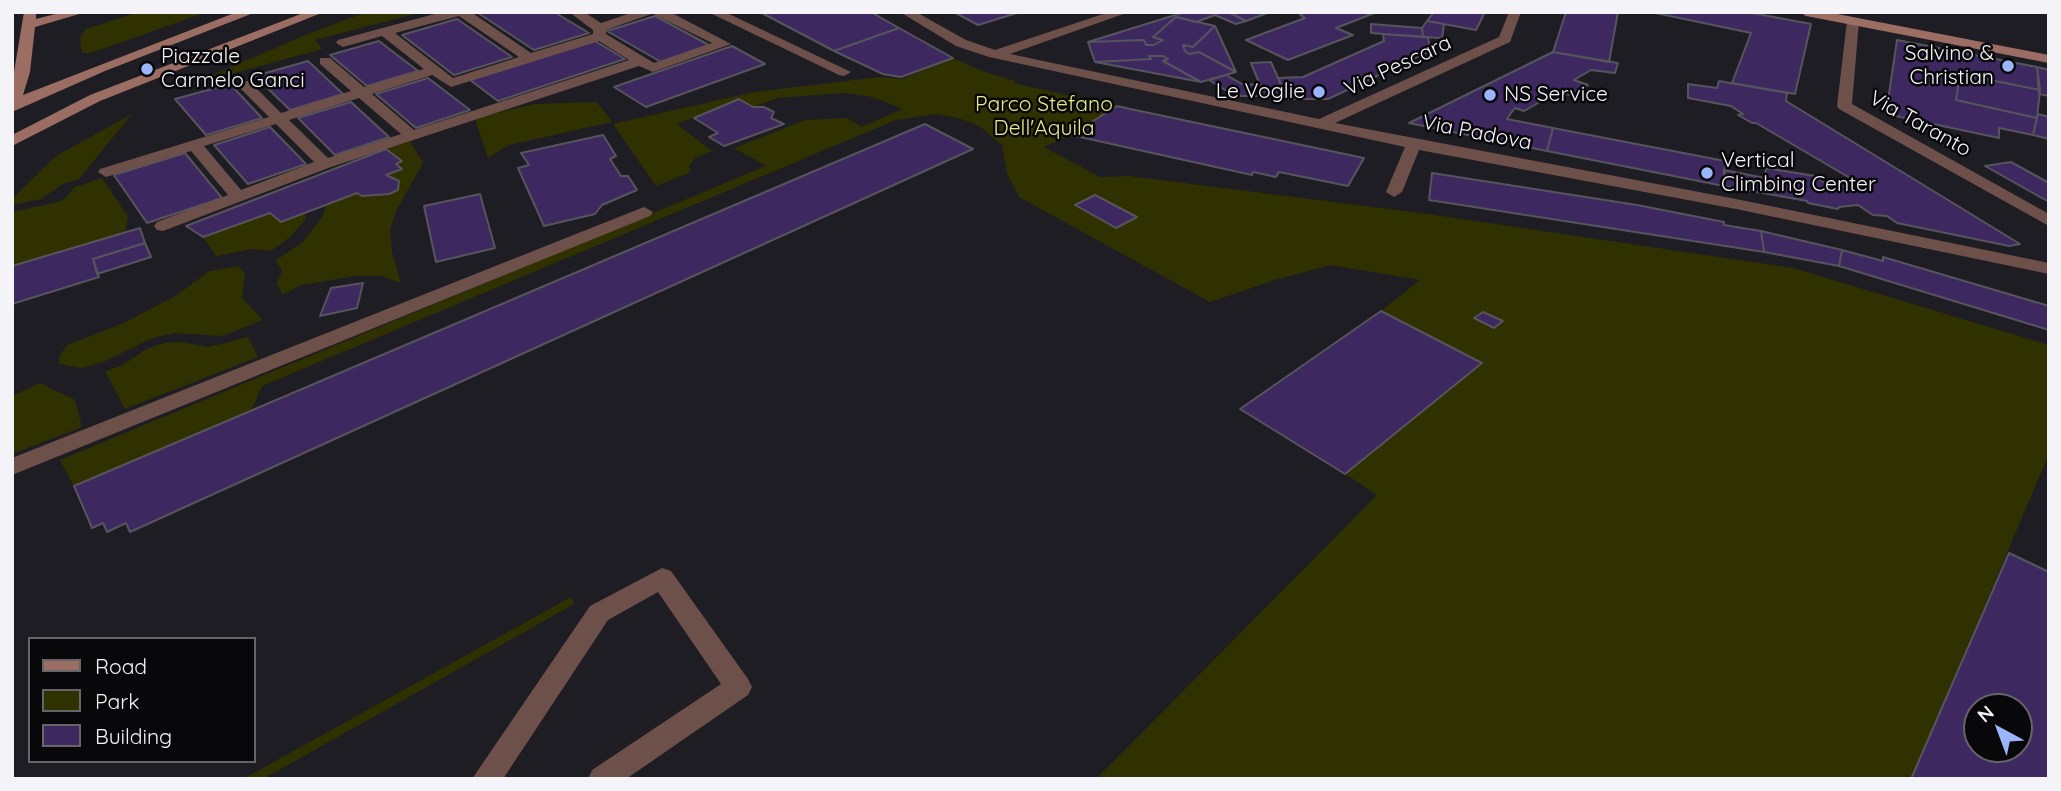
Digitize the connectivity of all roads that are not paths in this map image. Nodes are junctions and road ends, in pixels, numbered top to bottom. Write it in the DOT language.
graph roads {
  1 [pos="80,12"];
  2 [pos="250,12"];
  3 [pos="318,12"];
  4 [pos="460,12"];
  5 [pos="575,12"];
  6 [pos="648,12"];
  7 [pos="660,12"];
  8 [pos="714,12"];
  9 [pos="906,12"];
  10 [pos="1123,12"];
  11 [pos="1515,12"];
  12 [pos="1806,12"];
  13 [pos="30,18"];
  14 [pos="1853,21"];
  15 [pos="385,32"];
  16 [pos="599,32"];
  17 [pos="343,43"];
  18 [pos="1061,43"];
  19 [pos="994,54"];
  20 [pos="529,58"];
  21 [pos="2049,59"];
  22 [pos="324,61"];
  23 [pos="639,61"];
  24 [pos="100,68"];
  25 [pos="434,70"];
  26 [pos="23,72"];
  27 [pos="844,72"];
  28 [pos="1070,72"];
  29 [pos="451,83"];
  30 [pos="244,84"];
  31 [pos="361,93"];
  32 [pos="95,98"];
  33 [pos="13,105"];
  34 [pos="486,109"];
  35 [pos="278,118"];
  36 [pos="1321,124"];
  37 [pos="412,136"];
  38 [pos="12,141"];
  39 [pos="194,144"];
  40 [pos="1414,145"];
  41 [pos="325,164"];
  42 [pos="106,172"];
  43 [pos="1394,192"];
  44 [pos="239,198"];
  45 [pos="644,212"];
  46 [pos="2049,221"];
  47 [pos="163,226"];
  48 [pos="2049,269"];
  49 [pos="12,467"];
  50 [pos="486,779"];
  51 [pos="602,779"];
  1 -- 13 [label="street"];
  2 -- 24 [label="street"];
  3 -- 32 [label="street"];
  4 -- 15 [label="street"];
  4 -- 20 [label="street"];
  5 -- 16 [label="street"];
  6 -- 16 [label="street"];
  7 -- 23 [label="street"];
  8 -- 27 [label="street"];
  9 -- 19 [label="street, Via Padova"];
  10 -- 18 [label="street"];
  11 -- 36 [label="street, Via Pescara"];
  12 -- 14 [label="street"];
  13 -- 26 [label="street"];
  14 -- 21 [label="street"];
  14 -- 46 [label="street, Via Taranto"];
  15 -- 17 [label="street"];
  15 -- 25 [label="street"];
  16 -- 20 [label="street"];
  16 -- 23 [label="street"];
  18 -- 19 [label="street"];
  18 -- 28 [label="street"];
  19 -- 28 [label="street, Via Padova"];
  20 -- 29 [label="street"];
  22 -- 31 [label="street"];
  23 -- 34 [label="street"];
  24 -- 26 [label="street"];
  24 -- 33 [label="street"];
  25 -- 29 [label="street"];
  25 -- 31 [label="street"];
  26 -- 33 [label="street"];
  28 -- 36 [label="street, Via Padova"];
  29 -- 34 [label="street"];
  30 -- 35 [label="street"];
  31 -- 35 [label="street"];
  31 -- 37 [label="street"];
  32 -- 33 [label="street"];
  32 -- 38 [label="street"];
  34 -- 37 [label="street"];
  35 -- 39 [label="street"];
  35 -- 41 [label="street"];
  36 -- 40 [label="street, Via Padova"];
  37 -- 41 [label="street"];
  39 -- 42 [label="street"];
  39 -- 44 [label="street"];
  40 -- 43 [label="street"];
  40 -- 48 [label="street, Via Padova"];
  41 -- 44 [label="street"];
  44 -- 47 [label="street"];
  45 -- 49 [label="street"];
  50 -- 51 [label="street"];
}
